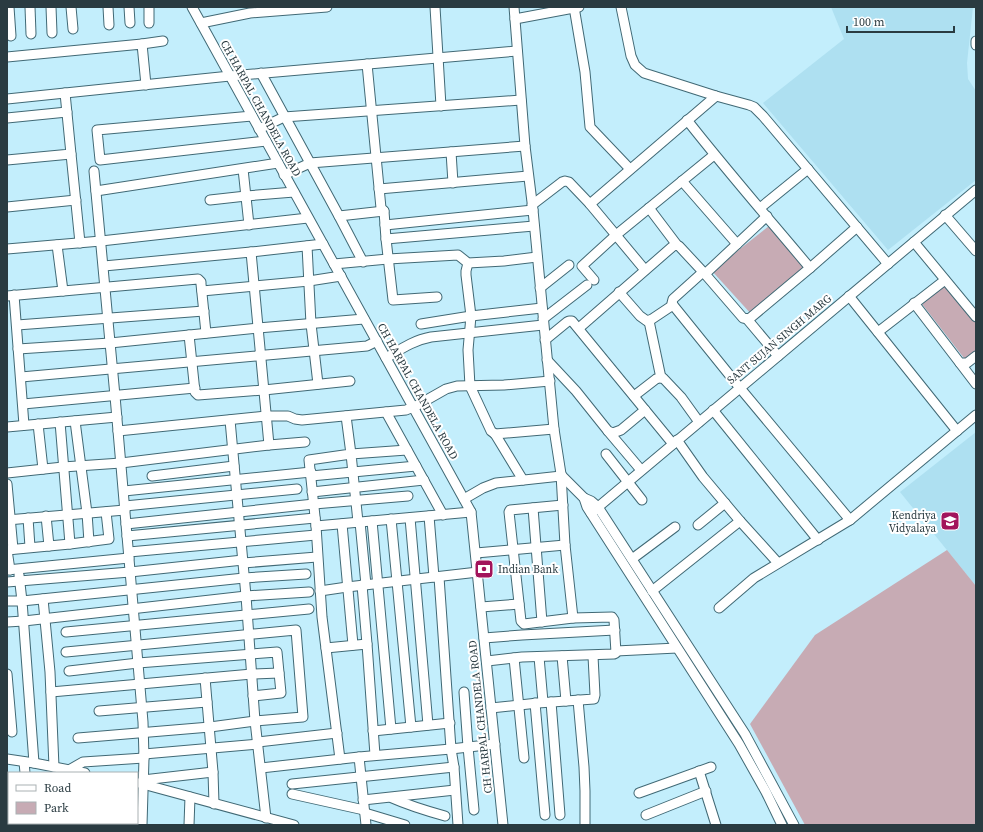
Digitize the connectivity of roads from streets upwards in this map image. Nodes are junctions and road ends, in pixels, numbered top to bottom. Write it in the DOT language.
graph roads {
  1 [pos="9,7"];
  2 [pos="30,7"];
  3 [pos="51,7"];
  4 [pos="71,7"];
  5 [pos="108,7"];
  6 [pos="129,7"];
  7 [pos="149,7"];
  8 [pos="192,7"];
  9 [pos="316,7"];
  10 [pos="327,7"];
  11 [pos="435,7"];
  12 [pos="514,7"];
  13 [pos="576,7"];
  14 [pos="621,7"];
  15 [pos="515,19"];
  16 [pos="130,23"];
  17 [pos="149,23"];
  18 [pos="200,23"];
  19 [pos="109,25"];
  20 [pos="73,29"];
  21 [pos="52,33"];
  22 [pos="31,34"];
  23 [pos="11,36"];
  24 [pos="163,41"];
  25 [pos="142,44"];
  26 [pos="517,51"];
  27 [pos="7,57"];
  28 [pos="438,58"];
  29 [pos="367,64"];
  30 [pos="261,73"];
  31 [pos="230,76"];
  32 [pos="146,85"];
  33 [pos="65,93"];
  34 [pos="716,96"];
  35 [pos="7,98"];
  36 [pos="521,100"];
  37 [pos="441,106"];
  38 [pos="372,111"];
  39 [pos="67,112"];
  40 [pos="252,116"];
  41 [pos="284,117"];
  42 [pos="7,118"];
  43 [pos="688,120"];
  44 [pos="260,129"];
  45 [pos="266,141"];
  46 [pos="525,146"];
  47 [pos="450,152"];
  48 [pos="71,154"];
  49 [pos="714,155"];
  50 [pos="376,157"];
  51 [pos="7,160"];
  52 [pos="310,163"];
  53 [pos="278,164"];
  54 [pos="630,169"];
  55 [pos="808,169"];
  56 [pos="243,170"];
  57 [pos="94,171"];
  58 [pos="284,175"];
  59 [pos="528,176"];
  60 [pos="682,181"];
  61 [pos="453,183"];
  62 [pos="379,189"];
  63 [pos="976,190"];
  64 [pos="96,191"];
  65 [pos="294,192"];
  66 [pos="246,196"];
  67 [pos="76,200"];
  68 [pos="210,200"];
  69 [pos="590,204"];
  70 [pos="7,207"];
  71 [pos="532,208"];
  72 [pos="648,208"];
  73 [pos="760,208"];
  74 [pos="384,211"];
  75 [pos="339,216"];
  76 [pos="767,216"];
  77 [pos="945,216"];
  78 [pos="308,218"];
  79 [pos="249,225"];
  80 [pos="385,225"];
  81 [pos="534,226"];
  82 [pos="857,227"];
  83 [pos="616,235"];
  84 [pos="386,240"];
  85 [pos="101,241"];
  86 [pos="914,242"];
  87 [pos="80,243"];
  88 [pos="323,244"];
  89 [pos="737,244"];
  90 [pos="57,245"];
  91 [pos="677,245"];
  92 [pos="307,246"];
  93 [pos="7,249"];
  94 [pos="976,251"];
  95 [pos="251,252"];
  96 [pos="537,257"];
  97 [pos="388,259"];
  98 [pos="363,262"];
  99 [pos="334,264"];
  100 [pos="468,264"];
  101 [pos="888,264"];
  102 [pos="568,265"];
  103 [pos="104,266"];
  104 [pos="810,268"];
  105 [pos="645,270"];
  106 [pos="704,273"];
  107 [pos="341,276"];
  108 [pos="945,280"];
  109 [pos="309,281"];
  110 [pos="254,286"];
  111 [pos="106,287"];
  112 [pos="540,288"];
  113 [pos="63,291"];
  114 [pos="202,292"];
  115 [pos="619,292"];
  116 [pos="11,295"];
  117 [pos="849,296"];
  118 [pos="437,297"];
  119 [pos="914,304"];
  120 [pos="673,305"];
  121 [pos="542,308"];
  122 [pos="204,311"];
  123 [pos="471,316"];
  124 [pos="976,317"];
  125 [pos="108,318"];
  126 [pos="364,319"];
  127 [pos="747,319"];
  128 [pos="649,321"];
  129 [pos="543,322"];
  130 [pos="311,324"];
  131 [pos="421,324"];
  132 [pos="16,325"];
  133 [pos="258,328"];
  134 [pos="579,328"];
  135 [pos="878,332"];
  136 [pos="206,333"];
  137 [pos="470,333"];
  138 [pos="190,335"];
  139 [pos="545,340"];
  140 [pos="377,342"];
  141 [pos="110,343"];
  142 [pos="18,349"];
  143 [pos="314,350"];
  144 [pos="261,354"];
  145 [pos="778,356"];
  146 [pos="976,356"];
  147 [pos="386,358"];
  148 [pos="547,360"];
  149 [pos="192,362"];
  150 [pos="960,363"];
  151 [pos="113,369"];
  152 [pos="21,377"];
  153 [pos="661,378"];
  154 [pos="350,381"];
  155 [pos="550,381"];
  156 [pos="318,384"];
  157 [pos="976,384"];
  158 [pos="470,386"];
  159 [pos="195,388"];
  160 [pos="740,388"];
  161 [pos="264,390"];
  162 [pos="115,396"];
  163 [pos="634,396"];
  164 [pos="23,404"];
  165 [pos="413,407"];
  166 [pos="645,410"];
  167 [pos="713,410"];
  168 [pos="386,412"];
  169 [pos="976,415"];
  170 [pos="266,416"];
  171 [pos="346,416"];
  172 [pos="117,417"];
  173 [pos="230,420"];
  174 [pos="75,421"];
  175 [pos="60,422"];
  176 [pos="699,422"];
  177 [pos="38,424"];
  178 [pos="24,425"];
  179 [pos="7,427"];
  180 [pos="554,429"];
  181 [pos="118,431"];
  182 [pos="608,431"];
  183 [pos="957,431"];
  184 [pos="495,434"];
  185 [pos="305,442"];
  186 [pos="675,442"];
  187 [pos="269,445"];
  188 [pos="232,450"];
  189 [pos="407,450"];
  190 [pos="351,454"];
  191 [pos="606,454"];
  192 [pos="121,463"];
  193 [pos="234,466"];
  194 [pos="416,466"];
  195 [pos="81,467"];
  196 [pos="63,468"];
  197 [pos="43,470"];
  198 [pos="641,470"];
  199 [pos="7,473"];
  200 [pos="353,473"];
  201 [pos="311,474"];
  202 [pos="561,475"];
  203 [pos="152,476"];
  204 [pos="235,480"];
  205 [pos="424,480"];
  206 [pos="523,480"];
  207 [pos="628,482"];
  208 [pos="7,484"];
  209 [pos="354,487"];
  210 [pos="297,489"];
  211 [pos="124,490"];
  212 [pos="312,492"];
  213 [pos="236,495"];
  214 [pos="408,496"];
  215 [pos="464,499"];
  216 [pos="356,500"];
  217 [pos="642,500"];
  218 [pos="725,503"];
  219 [pos="314,504"];
  220 [pos="563,505"];
  221 [pos="125,508"];
  222 [pos="533,508"];
  223 [pos="594,510"];
  224 [pos="238,511"];
  225 [pos="106,512"];
  226 [pos="471,512"];
  227 [pos="86,513"];
  228 [pos="67,515"];
  229 [pos="443,515"];
  230 [pos="46,516"];
  231 [pos="429,516"];
  232 [pos="28,518"];
  233 [pos="410,518"];
  234 [pos="9,519"];
  235 [pos="391,519"];
  236 [pos="850,520"];
  237 [pos="372,521"];
  238 [pos="740,521"];
  239 [pos="359,522"];
  240 [pos="126,524"];
  241 [pos="342,524"];
  242 [pos="239,525"];
  243 [pos="698,525"];
  244 [pos="316,526"];
  245 [pos="675,527"];
  246 [pos="127,536"];
  247 [pos="818,540"];
  248 [pos="89,542"];
  249 [pos="241,542"];
  250 [pos="70,544"];
  251 [pos="565,545"];
  252 [pos="49,546"];
  253 [pos="30,548"];
  254 [pos="536,548"];
  255 [pos="9,550"];
  256 [pos="513,550"];
  257 [pos="476,553"];
  258 [pos="129,555"];
  259 [pos="317,557"];
  260 [pos="632,559"];
  261 [pos="243,562"];
  262 [pos="778,563"];
  263 [pos="12,570"];
  264 [pos="130,572"];
  265 [pos="478,572"];
  266 [pos="306,574"];
  267 [pos="437,577"];
  268 [pos="244,578"];
  269 [pos="415,579"];
  270 [pos="20,581"];
  271 [pos="397,581"];
  272 [pos="7,582"];
  273 [pos="378,583"];
  274 [pos="364,585"];
  275 [pos="348,587"];
  276 [pos="132,590"];
  277 [pos="320,591"];
  278 [pos="652,591"];
  279 [pos="310,592"];
  280 [pos="246,596"];
  281 [pos="43,599"];
  282 [pos="7,601"];
  283 [pos="22,601"];
  284 [pos="519,604"];
  285 [pos="481,608"];
  286 [pos="719,608"];
  287 [pos="133,609"];
  288 [pos="309,609"];
  289 [pos="247,615"];
  290 [pos="45,618"];
  291 [pos="573,618"];
  292 [pos="24,621"];
  293 [pos="7,622"];
  294 [pos="542,622"];
  295 [pos="135,626"];
  296 [pos="615,630"];
  297 [pos="66,632"];
  298 [pos="249,634"];
  299 [pos="484,638"];
  300 [pos="367,644"];
  301 [pos="136,645"];
  302 [pos="353,645"];
  303 [pos="326,648"];
  304 [pos="677,648"];
  305 [pos="66,652"];
  306 [pos="616,652"];
  307 [pos="250,655"];
  308 [pos="539,656"];
  309 [pos="562,656"];
  310 [pos="593,656"];
  311 [pos="514,658"];
  312 [pos="486,661"];
  313 [pos="138,663"];
  314 [pos="69,671"];
  315 [pos="279,673"];
  316 [pos="7,674"];
  317 [pos="252,674"];
  318 [pos="205,678"];
  319 [pos="139,684"];
  320 [pos="51,692"];
  321 [pos="464,692"];
  322 [pos="253,696"];
  323 [pos="578,700"];
  324 [pos="566,701"];
  325 [pos="207,702"];
  326 [pos="543,702"];
  327 [pos="519,705"];
  328 [pos="141,708"];
  329 [pos="491,708"];
  330 [pos="99,711"];
  331 [pos="255,721"];
  332 [pos="450,723"];
  333 [pos="428,725"];
  334 [pos="210,727"];
  335 [pos="411,727"];
  336 [pos="391,729"];
  337 [pos="373,731"];
  338 [pos="12,732"];
  339 [pos="143,733"];
  340 [pos="337,733"];
  341 [pos="78,738"];
  342 [pos="258,743"];
  343 [pos="495,744"];
  344 [pos="468,747"];
  345 [pos="212,748"];
  346 [pos="451,749"];
  347 [pos="375,755"];
  348 [pos="144,756"];
  349 [pos="359,757"];
  350 [pos="524,758"];
  351 [pos="7,759"];
  352 [pos="340,759"];
  353 [pos="24,762"];
  354 [pos="34,763"];
  355 [pos="54,767"];
  356 [pos="711,767"];
  357 [pos="261,768"];
  358 [pos="454,768"];
  359 [pos="69,770"];
  360 [pos="699,771"];
  361 [pos="25,772"];
  362 [pos="80,772"];
  363 [pos="213,772"];
  364 [pos="361,777"];
  365 [pos="141,782"];
  366 [pos="292,784"];
  367 [pos="455,790"];
  368 [pos="706,791"];
  369 [pos="639,793"];
  370 [pos="292,794"];
  371 [pos="190,797"];
  372 [pos="391,797"];
  373 [pos="363,800"];
  374 [pos="140,802"];
  375 [pos="214,804"];
  376 [pos="474,810"];
  377 [pos="364,812"];
  378 [pos="545,815"];
  379 [pos="560,815"];
  380 [pos="646,815"];
  381 [pos="446,816"];
  382 [pos="271,821"];
  383 [pos="141,822"];
  384 [pos="95,824"];
  385 [pos="84,825"];
  386 [pos="189,825"];
  387 [pos="294,825"];
  388 [pos="366,825"];
  389 [pos="405,825"];
  390 [pos="458,825"];
  391 [pos="503,825"];
  392 [pos="585,825"];
  393 [pos="716,825"];
  394 [pos="782,825"];
  395 [pos="794,825"];
  1 -- 23 [label="street"];
  2 -- 22 [label="street"];
  3 -- 21 [label="street"];
  4 -- 20 [label="street"];
  5 -- 19 [label="street"];
  6 -- 16 [label="street"];
  7 -- 17 [label="street"];
  8 -- 18 [label="street, CH HARPAL CHANDELA ROAD"];
  9 -- 10 [label="street"];
  9 -- 18 [label="street"];
  11 -- 28 [label="street"];
  12 -- 15 [label="street"];
  13 -- 15 [label="street"];
  13 -- 54 [label="street"];
  14 -- 34 [label="street"];
  15 -- 26 [label="street"];
  18 -- 31 [label="street, CH HARPAL CHANDELA ROAD"];
  24 -- 25 [label="street"];
  25 -- 27 [label="street"];
  25 -- 32 [label="street"];
  26 -- 28 [label="street"];
  26 -- 36 [label="street"];
  28 -- 29 [label="street"];
  28 -- 37 [label="street"];
  29 -- 30 [label="street"];
  29 -- 38 [label="street"];
  30 -- 31 [label="street"];
  30 -- 41 [label="street"];
  31 -- 32 [label="street"];
  31 -- 40 [label="street, CH HARPAL CHANDELA ROAD"];
  32 -- 33 [label="street"];
  33 -- 35 [label="street"];
  33 -- 39 [label="street"];
  34 -- 43 [label="street"];
  34 -- 55 [label="street"];
  36 -- 37 [label="street"];
  36 -- 46 [label="street"];
  37 -- 38 [label="street"];
  38 -- 41 [label="street"];
  38 -- 50 [label="street"];
  39 -- 42 [label="street"];
  39 -- 48 [label="street"];
  40 -- 44 [label="street, CH HARPAL CHANDELA ROAD"];
  40 -- 45 [label="street"];
  41 -- 44 [label="street"];
  41 -- 52 [label="street"];
  43 -- 49 [label="street"];
  43 -- 54 [label="street"];
  44 -- 45 [label="street, CH HARPAL CHANDELA ROAD"];
  45 -- 53 [label="street, CH HARPAL CHANDELA ROAD"];
  46 -- 47 [label="street"];
  46 -- 59 [label="street"];
  47 -- 50 [label="street"];
  47 -- 61 [label="street"];
  48 -- 51 [label="street"];
  48 -- 67 [label="street"];
  49 -- 60 [label="street"];
  49 -- 73 [label="street"];
  50 -- 52 [label="street"];
  50 -- 62 [label="street"];
  52 -- 58 [label="street"];
  52 -- 75 [label="street"];
  53 -- 56 [label="street"];
  53 -- 58 [label="street, CH HARPAL CHANDELA ROAD"];
  54 -- 69 [label="street"];
  55 -- 73 [label="street"];
  55 -- 82 [label="street"];
  56 -- 64 [label="street"];
  56 -- 66 [label="street"];
  57 -- 64 [label="street"];
  58 -- 65 [label="street, CH HARPAL CHANDELA ROAD"];
  59 -- 61 [label="street"];
  59 -- 71 [label="street"];
  60 -- 72 [label="street"];
  60 -- 89 [label="street"];
  61 -- 62 [label="street"];
  62 -- 74 [label="street"];
  63 -- 77 [label="street, SANT SUJAN SINGH MARG"];
  64 -- 85 [label="street"];
  65 -- 66 [label="street"];
  65 -- 78 [label="street, CH HARPAL CHANDELA ROAD"];
  66 -- 68 [label="street"];
  66 -- 79 [label="street"];
  67 -- 70 [label="street"];
  67 -- 87 [label="street"];
  69 -- 71 [label="street"];
  69 -- 83 [label="street"];
  71 -- 80 [label="street"];
  71 -- 81 [label="street"];
  72 -- 83 [label="street"];
  72 -- 91 [label="street"];
  73 -- 76 [label="street"];
  74 -- 75 [label="street"];
  74 -- 80 [label="street"];
  75 -- 98 [label="street"];
  76 -- 89 [label="street"];
  76 -- 104 [label="street"];
  77 -- 86 [label="street, SANT SUJAN SINGH MARG"];
  77 -- 94 [label="street"];
  78 -- 79 [label="street"];
  78 -- 88 [label="street, CH HARPAL CHANDELA ROAD"];
  79 -- 85 [label="street"];
  80 -- 84 [label="street"];
  81 -- 84 [label="street"];
  81 -- 96 [label="street"];
  82 -- 101 [label="street"];
  82 -- 104 [label="street"];
  83 -- 105 [label="street"];
  83 -- 129 [label="street"];
  84 -- 97 [label="street"];
  85 -- 87 [label="street"];
  85 -- 103 [label="street"];
  86 -- 101 [label="street, SANT SUJAN SINGH MARG"];
  86 -- 108 [label="street"];
  87 -- 90 [label="street"];
  88 -- 92 [label="street"];
  88 -- 99 [label="street, CH HARPAL CHANDELA ROAD"];
  89 -- 106 [label="street"];
  90 -- 93 [label="street"];
  90 -- 113 [label="street"];
  91 -- 105 [label="street"];
  91 -- 106 [label="street"];
  92 -- 95 [label="street"];
  92 -- 109 [label="street"];
  95 -- 103 [label="street"];
  95 -- 110 [label="street"];
  96 -- 100 [label="street"];
  96 -- 112 [label="street"];
  97 -- 98 [label="street"];
  97 -- 100 [label="street"];
  97 -- 118 [label="street"];
  98 -- 99 [label="street"];
  99 -- 107 [label="street, CH HARPAL CHANDELA ROAD"];
  100 -- 123 [label="street"];
  101 -- 117 [label="street, SANT SUJAN SINGH MARG"];
  102 -- 112 [label="street"];
  103 -- 111 [label="street"];
  104 -- 127 [label="street"];
  105 -- 115 [label="street"];
  106 -- 120 [label="street"];
  106 -- 127 [label="street"];
  107 -- 109 [label="street"];
  107 -- 126 [label="street, CH HARPAL CHANDELA ROAD"];
  108 -- 119 [label="street"];
  108 -- 124 [label="street"];
  109 -- 110 [label="street"];
  109 -- 130 [label="street"];
  110 -- 114 [label="street"];
  110 -- 133 [label="street"];
  111 -- 113 [label="street"];
  111 -- 114 [label="street"];
  111 -- 125 [label="street"];
  112 -- 121 [label="street"];
  113 -- 116 [label="street"];
  114 -- 122 [label="street"];
  115 -- 128 [label="street"];
  115 -- 134 [label="street"];
  116 -- 132 [label="street"];
  117 -- 135 [label="street"];
  117 -- 145 [label="street, SANT SUJAN SINGH MARG"];
  119 -- 135 [label="street"];
  119 -- 150 [label="street"];
  120 -- 128 [label="street"];
  120 -- 160 [label="street"];
  121 -- 123 [label="street"];
  121 -- 129 [label="street"];
  122 -- 125 [label="street"];
  122 -- 136 [label="street"];
  123 -- 131 [label="street"];
  123 -- 137 [label="street"];
  125 -- 132 [label="street"];
  125 -- 141 [label="street"];
  126 -- 130 [label="street"];
  126 -- 140 [label="street, CH HARPAL CHANDELA ROAD"];
  127 -- 145 [label="street"];
  128 -- 153 [label="street"];
  129 -- 137 [label="street"];
  129 -- 139 [label="street"];
  130 -- 133 [label="street"];
  130 -- 143 [label="street"];
  132 -- 142 [label="street"];
  133 -- 136 [label="street"];
  133 -- 144 [label="street"];
  134 -- 139 [label="street"];
  134 -- 163 [label="street"];
  135 -- 183 [label="street"];
  136 -- 138 [label="street"];
  137 -- 147 [label="street"];
  137 -- 158 [label="street"];
  138 -- 141 [label="street"];
  138 -- 149 [label="street"];
  139 -- 148 [label="street"];
  140 -- 143 [label="street"];
  140 -- 147 [label="street, CH HARPAL CHANDELA ROAD"];
  141 -- 142 [label="street"];
  141 -- 151 [label="street"];
  142 -- 152 [label="street"];
  143 -- 144 [label="street"];
  143 -- 156 [label="street"];
  144 -- 149 [label="street"];
  144 -- 161 [label="street"];
  145 -- 160 [label="street, SANT SUJAN SINGH MARG"];
  146 -- 150 [label="street"];
  147 -- 165 [label="street, CH HARPAL CHANDELA ROAD"];
  148 -- 155 [label="street"];
  148 -- 182 [label="street"];
  149 -- 151 [label="street"];
  149 -- 159 [label="street"];
  150 -- 157 [label="street"];
  151 -- 152 [label="street"];
  151 -- 162 [label="street"];
  152 -- 164 [label="street"];
  153 -- 163 [label="street"];
  153 -- 176 [label="street"];
  154 -- 156 [label="street"];
  155 -- 158 [label="street"];
  155 -- 180 [label="street"];
  156 -- 161 [label="street"];
  158 -- 165 [label="street"];
  158 -- 184 [label="street"];
  159 -- 161 [label="street"];
  159 -- 162 [label="street"];
  160 -- 167 [label="street, SANT SUJAN SINGH MARG"];
  160 -- 236 [label="street"];
  161 -- 170 [label="street"];
  162 -- 164 [label="street"];
  162 -- 172 [label="street"];
  163 -- 166 [label="street"];
  164 -- 178 [label="street"];
  165 -- 168 [label="street"];
  165 -- 215 [label="street, CH HARPAL CHANDELA ROAD"];
  166 -- 182 [label="street"];
  166 -- 186 [label="street"];
  167 -- 176 [label="street, SANT SUJAN SINGH MARG"];
  167 -- 247 [label="street"];
  168 -- 171 [label="street"];
  168 -- 189 [label="street"];
  169 -- 183 [label="street"];
  170 -- 171 [label="street"];
  170 -- 173 [label="street"];
  170 -- 187 [label="street"];
  171 -- 190 [label="street"];
  172 -- 174 [label="street"];
  172 -- 181 [label="street"];
  173 -- 181 [label="street"];
  173 -- 188 [label="street"];
  174 -- 175 [label="street"];
  174 -- 195 [label="street"];
  175 -- 177 [label="street"];
  175 -- 196 [label="street"];
  176 -- 186 [label="street, SANT SUJAN SINGH MARG"];
  177 -- 178 [label="street"];
  177 -- 197 [label="street"];
  178 -- 179 [label="street"];
  180 -- 184 [label="street"];
  180 -- 202 [label="street"];
  181 -- 192 [label="street"];
  182 -- 198 [label="street"];
  183 -- 236 [label="street"];
  184 -- 206 [label="street"];
  185 -- 187 [label="street"];
  186 -- 198 [label="street, SANT SUJAN SINGH MARG"];
  186 -- 218 [label="street"];
  187 -- 188 [label="street"];
  188 -- 192 [label="street"];
  188 -- 193 [label="street"];
  189 -- 190 [label="street"];
  189 -- 194 [label="street"];
  190 -- 200 [label="street"];
  190 -- 201 [label="street"];
  191 -- 207 [label="street"];
  192 -- 195 [label="street"];
  192 -- 211 [label="street"];
  193 -- 203 [label="street"];
  193 -- 204 [label="street"];
  194 -- 200 [label="street"];
  194 -- 205 [label="street"];
  195 -- 196 [label="street"];
  195 -- 227 [label="street"];
  196 -- 197 [label="street"];
  196 -- 228 [label="street"];
  197 -- 199 [label="street"];
  198 -- 207 [label="street, SANT SUJAN SINGH MARG"];
  200 -- 201 [label="street"];
  200 -- 209 [label="street"];
  201 -- 204 [label="street"];
  201 -- 212 [label="street"];
  202 -- 206 [label="street"];
  202 -- 220 [label="street"];
  202 -- 223 [label="street"];
  204 -- 211 [label="street"];
  204 -- 213 [label="street"];
  205 -- 209 [label="street"];
  205 -- 229 [label="street"];
  206 -- 215 [label="street"];
  207 -- 217 [label="street"];
  207 -- 223 [label="street, SANT SUJAN SINGH MARG"];
  208 -- 234 [label="street"];
  209 -- 212 [label="street"];
  209 -- 216 [label="street"];
  210 -- 213 [label="street"];
  211 -- 221 [label="street"];
  212 -- 219 [label="street"];
  213 -- 221 [label="street"];
  213 -- 224 [label="street"];
  214 -- 216 [label="street"];
  215 -- 226 [label="street, CH HARPAL CHANDELA ROAD"];
  216 -- 219 [label="street"];
  216 -- 239 [label="street"];
  218 -- 238 [label="street"];
  218 -- 243 [label="street"];
  219 -- 224 [label="street"];
  219 -- 244 [label="street"];
  220 -- 222 [label="street"];
  220 -- 251 [label="street"];
  221 -- 225 [label="street"];
  221 -- 240 [label="street"];
  222 -- 254 [label="street"];
  222 -- 256 [label="street"];
  223 -- 260 [label="street"];
  223 -- 304 [label="street"];
  224 -- 240 [label="street"];
  224 -- 242 [label="street"];
  225 -- 227 [label="street"];
  225 -- 248 [label="street"];
  226 -- 229 [label="street"];
  226 -- 257 [label="street, CH HARPAL CHANDELA ROAD"];
  227 -- 228 [label="street"];
  227 -- 248 [label="street"];
  228 -- 230 [label="street"];
  228 -- 250 [label="street"];
  229 -- 231 [label="street"];
  230 -- 232 [label="street"];
  230 -- 252 [label="street"];
  231 -- 233 [label="street"];
  231 -- 267 [label="street"];
  232 -- 234 [label="street"];
  232 -- 253 [label="street"];
  233 -- 235 [label="street"];
  233 -- 269 [label="street"];
  234 -- 255 [label="street"];
  235 -- 237 [label="street"];
  235 -- 271 [label="street"];
  236 -- 247 [label="street"];
  237 -- 239 [label="street"];
  237 -- 273 [label="street"];
  238 -- 262 [label="street"];
  238 -- 278 [label="street"];
  239 -- 241 [label="street"];
  239 -- 274 [label="street"];
  240 -- 246 [label="street"];
  241 -- 244 [label="street"];
  241 -- 275 [label="street"];
  242 -- 244 [label="street"];
  242 -- 246 [label="street"];
  242 -- 249 [label="street"];
  244 -- 249 [label="street"];
  244 -- 259 [label="street"];
  245 -- 260 [label="street"];
  246 -- 258 [label="street"];
  247 -- 262 [label="street"];
  248 -- 250 [label="street"];
  249 -- 258 [label="street"];
  249 -- 261 [label="street"];
  250 -- 252 [label="street"];
  251 -- 254 [label="street"];
  251 -- 291 [label="street"];
  252 -- 253 [label="street"];
  253 -- 255 [label="street"];
  254 -- 256 [label="street"];
  254 -- 294 [label="street"];
  255 -- 263 [label="street"];
  256 -- 257 [label="street"];
  256 -- 284 [label="street"];
  257 -- 265 [label="street, CH HARPAL CHANDELA ROAD"];
  258 -- 263 [label="street"];
  258 -- 264 [label="street"];
  259 -- 261 [label="street"];
  259 -- 277 [label="street"];
  260 -- 278 [label="street"];
  261 -- 264 [label="street"];
  261 -- 268 [label="street"];
  262 -- 286 [label="street"];
  263 -- 270 [label="street"];
  264 -- 270 [label="street"];
  264 -- 276 [label="street"];
  265 -- 267 [label="street"];
  265 -- 285 [label="street, CH HARPAL CHANDELA ROAD"];
  266 -- 268 [label="street"];
  267 -- 269 [label="street"];
  267 -- 332 [label="street"];
  268 -- 276 [label="street"];
  268 -- 280 [label="street"];
  269 -- 271 [label="street"];
  269 -- 333 [label="street"];
  270 -- 272 [label="street"];
  270 -- 283 [label="street"];
  271 -- 273 [label="street"];
  271 -- 335 [label="street"];
  273 -- 274 [label="street"];
  273 -- 336 [label="street"];
  274 -- 275 [label="street"];
  274 -- 300 [label="street"];
  275 -- 277 [label="street"];
  275 -- 302 [label="street"];
  276 -- 281 [label="street"];
  276 -- 287 [label="street"];
  277 -- 303 [label="street"];
  278 -- 395 [label="street"];
  279 -- 280 [label="street"];
  280 -- 287 [label="street"];
  280 -- 289 [label="street"];
  281 -- 283 [label="street"];
  281 -- 290 [label="street"];
  282 -- 283 [label="street"];
  283 -- 292 [label="street"];
  284 -- 285 [label="street"];
  284 -- 294 [label="street"];
  285 -- 299 [label="street, CH HARPAL CHANDELA ROAD"];
  287 -- 290 [label="street"];
  287 -- 295 [label="street"];
  288 -- 289 [label="street"];
  289 -- 295 [label="street"];
  289 -- 298 [label="street"];
  290 -- 292 [label="street"];
  290 -- 320 [label="street"];
  291 -- 294 [label="street"];
  291 -- 296 [label="street"];
  292 -- 293 [label="street"];
  292 -- 354 [label="street"];
  295 -- 297 [label="street"];
  295 -- 301 [label="street"];
  296 -- 299 [label="street"];
  296 -- 306 [label="street"];
  298 -- 301 [label="street"];
  298 -- 307 [label="street"];
  298 -- 331 [label="street"];
  299 -- 312 [label="street, CH HARPAL CHANDELA ROAD"];
  300 -- 302 [label="street"];
  300 -- 337 [label="street"];
  301 -- 305 [label="street"];
  301 -- 313 [label="street"];
  302 -- 303 [label="street"];
  303 -- 340 [label="street"];
  304 -- 306 [label="street"];
  304 -- 394 [label="street"];
  306 -- 310 [label="street"];
  307 -- 313 [label="street"];
  307 -- 315 [label="street"];
  307 -- 317 [label="street"];
  308 -- 309 [label="street"];
  308 -- 311 [label="street"];
  308 -- 326 [label="street"];
  309 -- 310 [label="street"];
  309 -- 324 [label="street"];
  310 -- 323 [label="street"];
  311 -- 312 [label="street"];
  311 -- 327 [label="street"];
  312 -- 329 [label="street, CH HARPAL CHANDELA ROAD"];
  313 -- 314 [label="street"];
  313 -- 319 [label="street"];
  315 -- 317 [label="street"];
  315 -- 322 [label="street"];
  316 -- 338 [label="street"];
  317 -- 318 [label="street"];
  317 -- 322 [label="street"];
  318 -- 319 [label="street"];
  318 -- 325 [label="street"];
  319 -- 320 [label="street"];
  319 -- 328 [label="street"];
  320 -- 355 [label="street"];
  321 -- 344 [label="street"];
  322 -- 331 [label="street"];
  323 -- 324 [label="street"];
  323 -- 392 [label="street"];
  324 -- 326 [label="street"];
  325 -- 328 [label="street"];
  325 -- 334 [label="street"];
  326 -- 327 [label="street"];
  326 -- 378 [label="street"];
  326 -- 379 [label="street"];
  327 -- 329 [label="street"];
  327 -- 350 [label="street"];
  328 -- 330 [label="street"];
  328 -- 339 [label="street"];
  329 -- 343 [label="street, CH HARPAL CHANDELA ROAD"];
  331 -- 334 [label="street"];
  331 -- 342 [label="street"];
  332 -- 333 [label="street"];
  332 -- 346 [label="street"];
  333 -- 335 [label="street"];
  334 -- 339 [label="street"];
  334 -- 345 [label="street"];
  335 -- 336 [label="street"];
  336 -- 337 [label="street"];
  337 -- 347 [label="street"];
  339 -- 341 [label="street"];
  339 -- 348 [label="street"];
  340 -- 342 [label="street"];
  340 -- 352 [label="street"];
  342 -- 345 [label="street"];
  342 -- 357 [label="street"];
  343 -- 344 [label="street"];
  343 -- 391 [label="street, CH HARPAL CHANDELA ROAD"];
  344 -- 346 [label="street"];
  344 -- 376 [label="street"];
  345 -- 348 [label="street"];
  345 -- 363 [label="street"];
  346 -- 347 [label="street"];
  346 -- 358 [label="street"];
  347 -- 349 [label="street"];
  348 -- 359 [label="street"];
  348 -- 365 [label="street"];
  349 -- 352 [label="street"];
  349 -- 364 [label="street"];
  351 -- 353 [label="street"];
  352 -- 357 [label="street"];
  353 -- 354 [label="street"];
  353 -- 361 [label="street"];
  354 -- 355 [label="street"];
  355 -- 359 [label="street"];
  356 -- 360 [label="street"];
  357 -- 382 [label="street"];
  358 -- 364 [label="street"];
  358 -- 367 [label="street"];
  359 -- 362 [label="street"];
  360 -- 368 [label="street"];
  360 -- 369 [label="street"];
  363 -- 365 [label="street"];
  363 -- 375 [label="street"];
  364 -- 366 [label="street"];
  364 -- 373 [label="street"];
  365 -- 371 [label="street"];
  365 -- 374 [label="street"];
  367 -- 372 [label="street"];
  367 -- 390 [label="street"];
  368 -- 380 [label="street"];
  368 -- 393 [label="street"];
  370 -- 377 [label="street"];
  371 -- 375 [label="street"];
  371 -- 386 [label="street"];
  372 -- 373 [label="street"];
  372 -- 381 [label="street"];
  373 -- 377 [label="street"];
  374 -- 383 [label="street"];
  375 -- 382 [label="street"];
  377 -- 388 [label="street"];
  377 -- 389 [label="street"];
  382 -- 387 [label="street"];
  384 -- 385 [label="street"];
}
